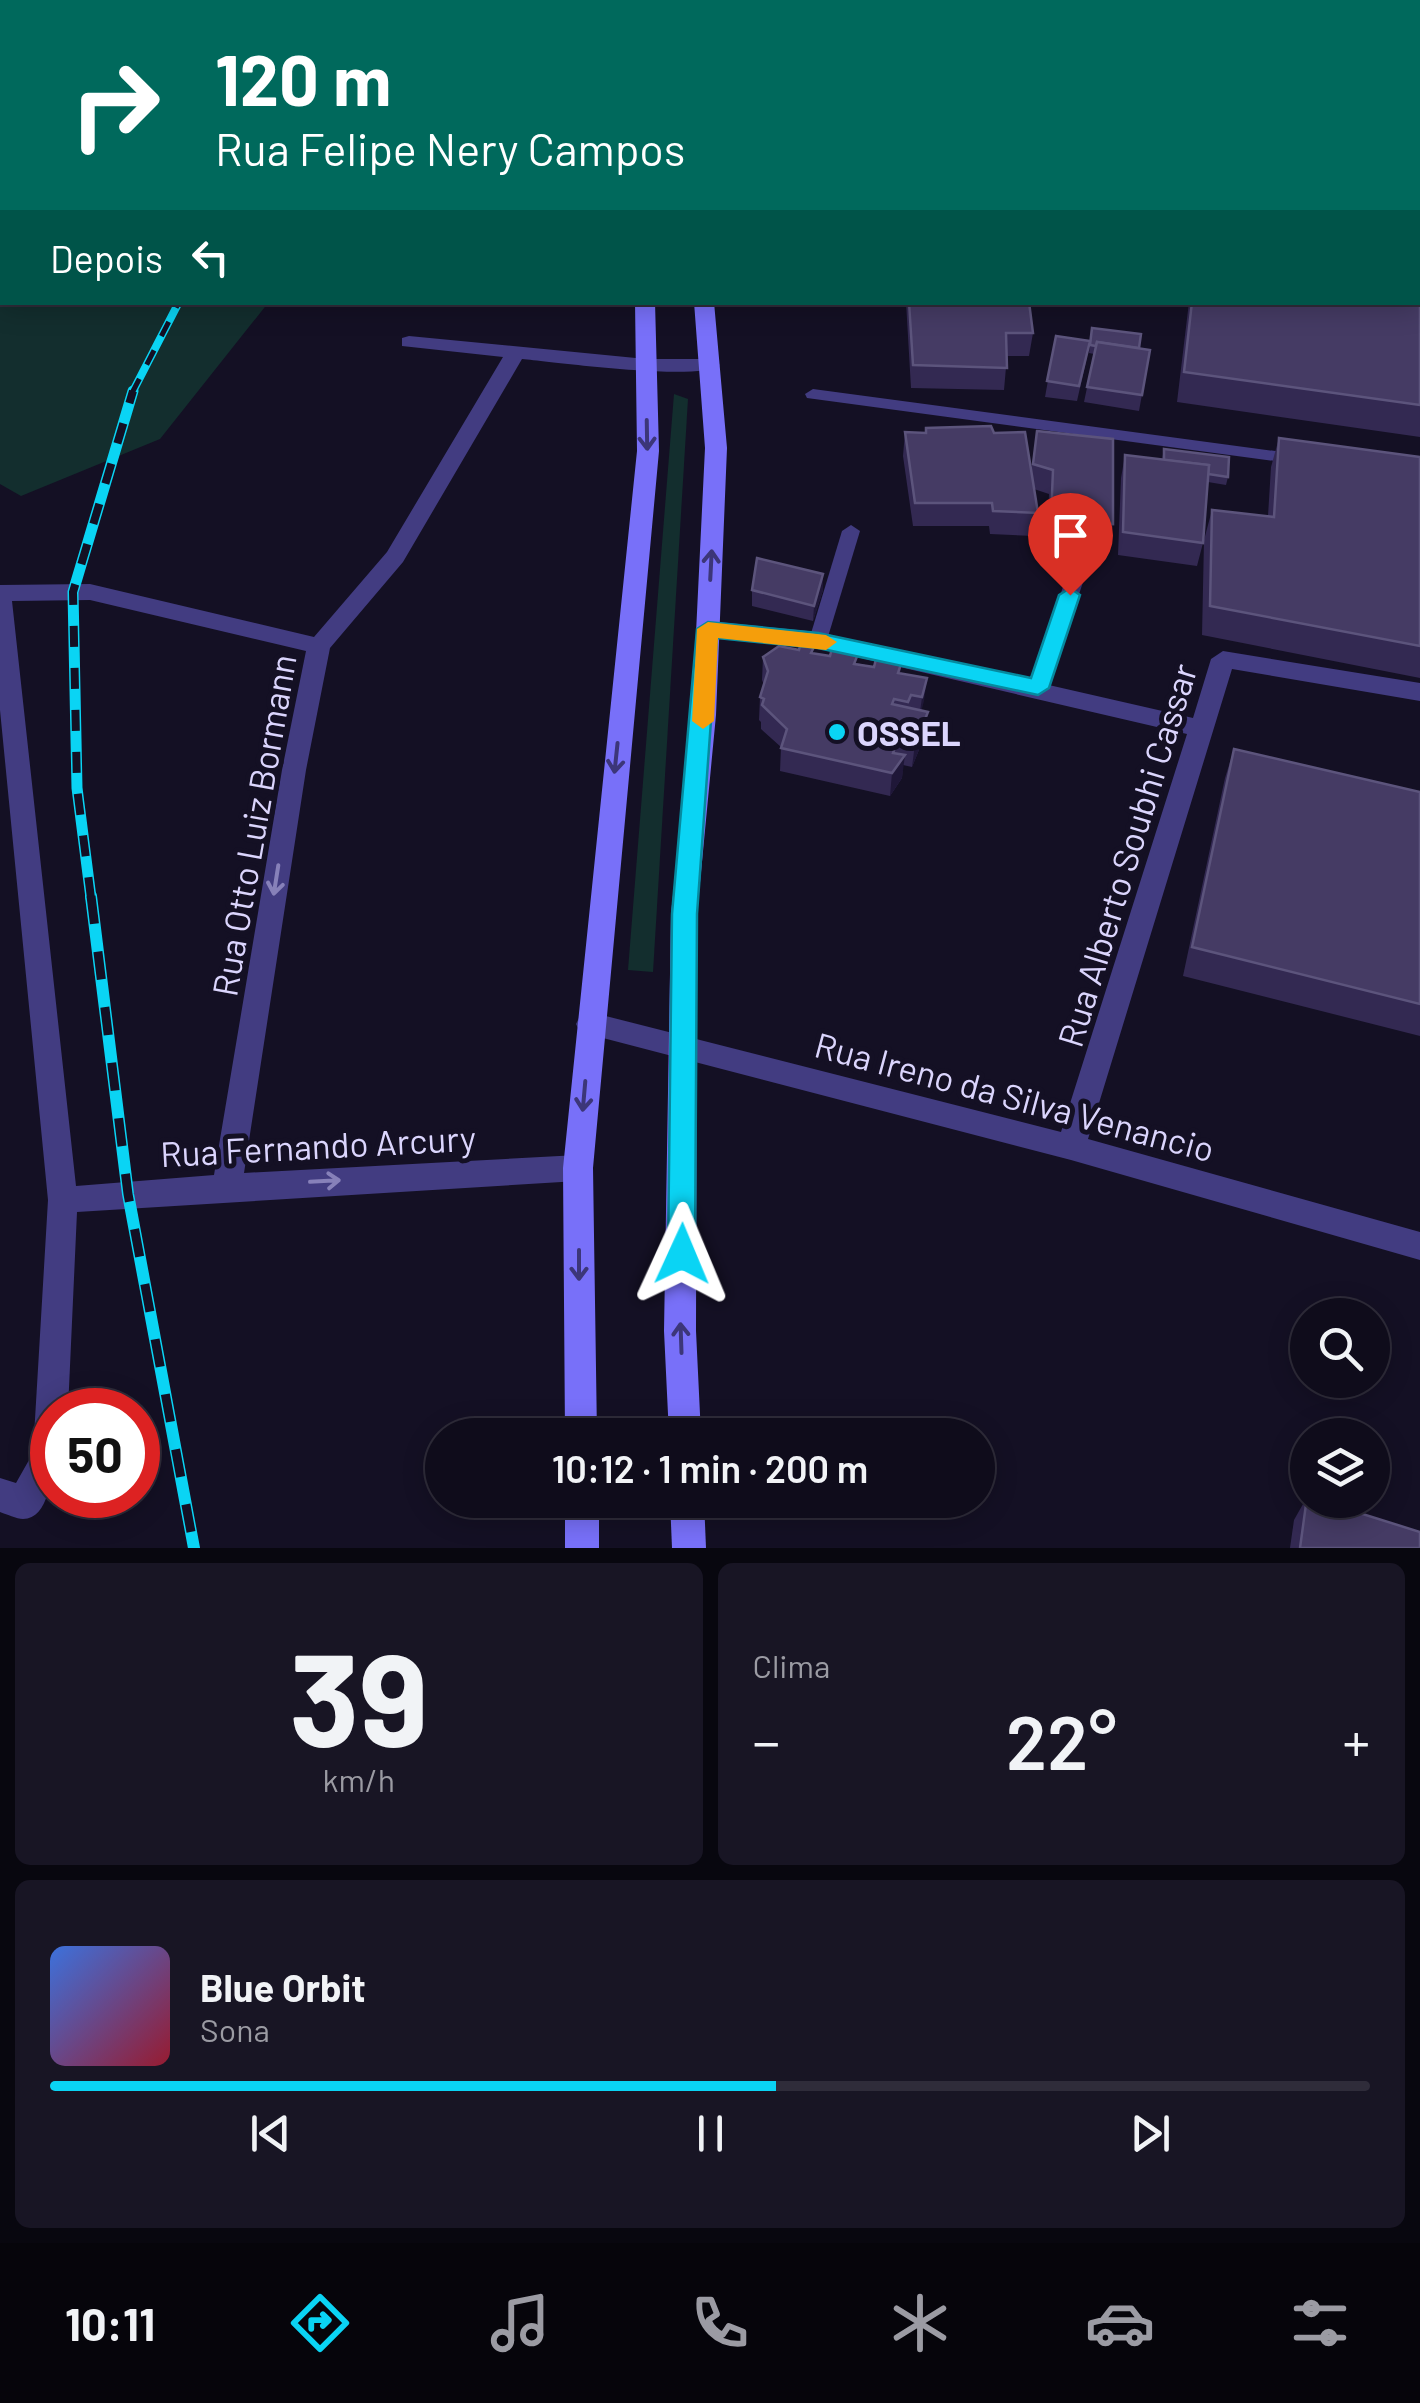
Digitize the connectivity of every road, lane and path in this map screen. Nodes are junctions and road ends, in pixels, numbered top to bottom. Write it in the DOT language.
graph roads {
  1 [pos="645,305"];
  2 [pos="704,305"];
  3 [pos="409,342"];
  4 [pos="515,354"];
  5 [pos="710,364"];
  6 [pos="646,365"];
  7 [pos="813,394"];
  8 [pos="1322,462"];
  9 [pos="851,531"];
  10 [pos="1080,564"];
  11 [pos="0,593"];
  12 [pos="708,629"];
  13 [pos="818,640"];
  14 [pos="320,646"];
  15 [pos="1038,688"];
  16 [pos="1420,692"];
  17 [pos="1203,729"];
  18 [pos="590,1024"];
  19 [pos="684,1046"];
  20 [pos="1070,1148"];
  21 [pos="578,1168"];
  22 [pos="227,1186"];
  23 [pos="62,1200"];
  24 [pos="1420,1246"];
  25 [pos="581,1418"];
  26 [pos="684,1418"];
  27 [pos="12,1499"];
  28 [pos="582,1518"];
  29 [pos="688,1518"];
  30 [pos="582,1548"];
  31 [pos="689,1548"];
  1 -- 6 [label="main road"];
  2 -- 5 [label="main road"];
  3 -- 4 [label="street"];
  4 -- 6 [label="street"];
  4 -- 14 [label="street, Rua Otto Luiz Bormann"];
  5 -- 6 [label="street"];
  12 -- 5 [label="main road, one-way"];
  6 -- 18 [label="main road, one-way"];
  7 -- 8 [label="lane"];
  9 -- 13 [label="lane"];
  10 -- 15 [label="lane"];
  11 -- 14 [label="street"];
  11 -- 23 [label="street"];
  12 -- 13 [label="street"];
  12 -- 19 [label="main road"];
  13 -- 15 [label="street"];
  14 -- 22 [label="street, Rua Otto Luiz Bormann, one-way"];
  15 -- 17 [label="street"];
  16 -- 17 [label="street, Rua Alberto Soubhi Cassar"];
  17 -- 20 [label="street, Rua Alberto Soubhi Cassar"];
  18 -- 19 [label="street, Rua Ireno da Silva Venancio"];
  18 -- 21 [label="main road, one-way"];
  19 -- 20 [label="street, Rua Ireno da Silva Venancio"];
  26 -- 19 [label="main road, one-way"];
  20 -- 24 [label="street, Rua Ireno da Silva Venancio"];
  22 -- 21 [label="street, Rua Fernando Arcury, one-way"];
  21 -- 25 [label="main road, one-way"];
  22 -- 23 [label="street, Rua Fernando Arcury"];
  23 -- 27 [label="street"];
  28 -- 30 [label="main road"];
  29 -- 31 [label="main road"];
}
